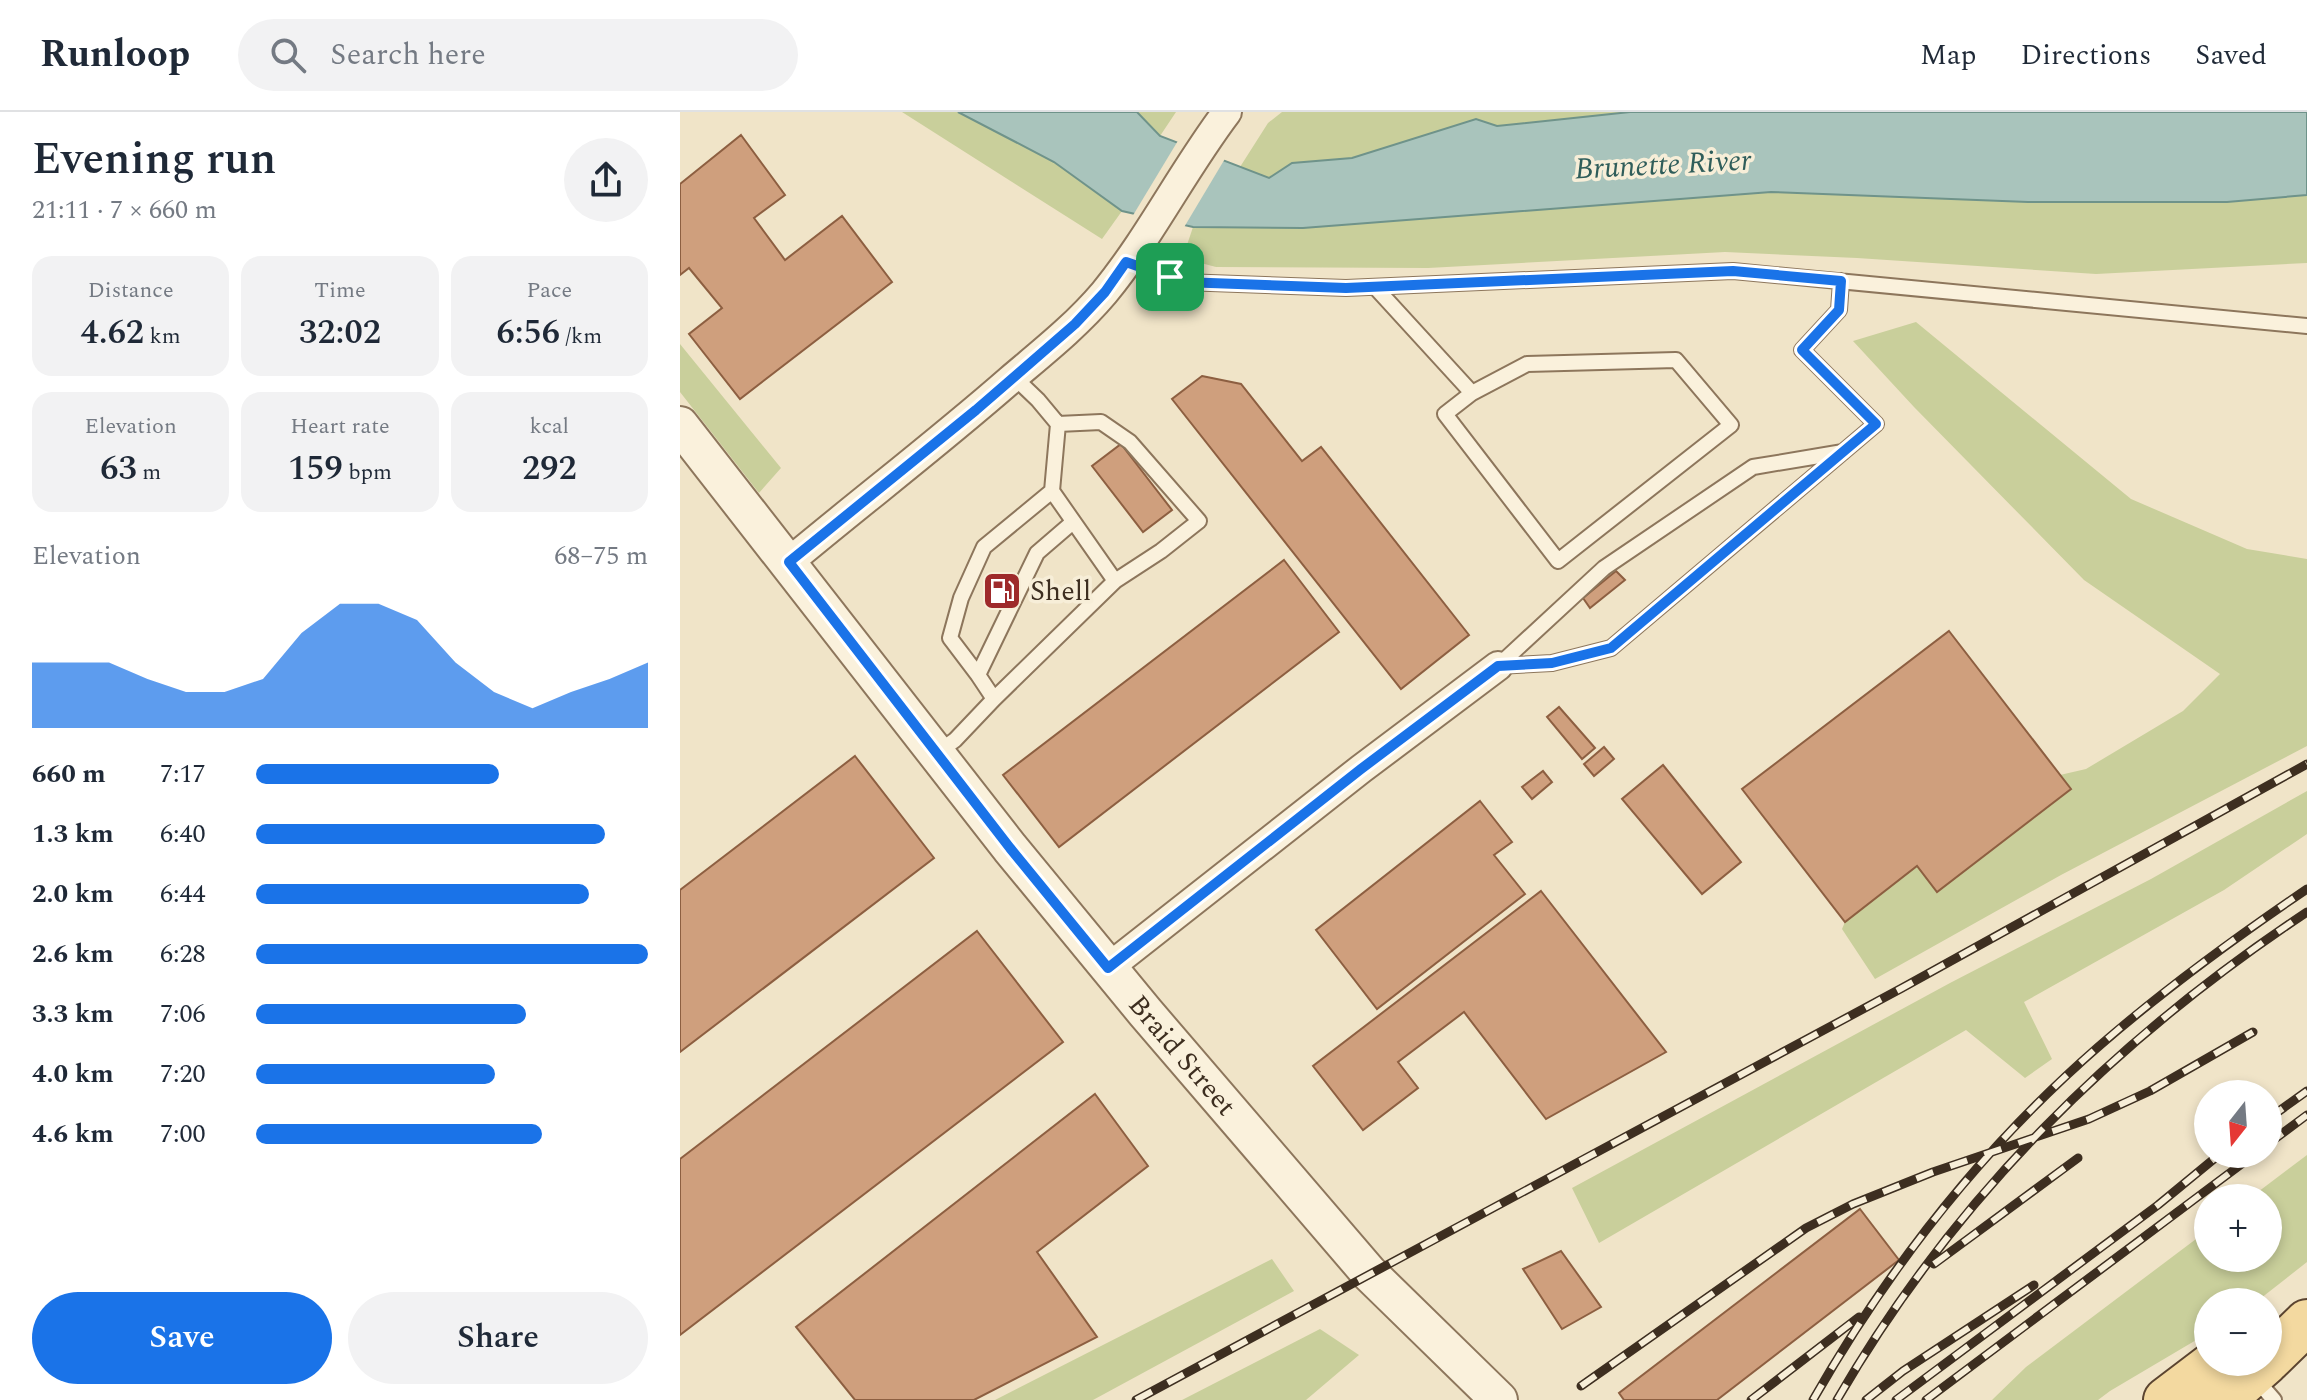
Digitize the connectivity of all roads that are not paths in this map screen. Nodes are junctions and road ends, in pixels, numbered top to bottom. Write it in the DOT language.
graph roads {
  1 [pos="1227,112"];
  2 [pos="1126,262"];
  3 [pos="1841,281"];
  4 [pos="1375,287"];
  5 [pos="2307,326"];
  6 [pos="1014,377"];
  7 [pos="1472,393"];
  8 [pos="1058,424"];
  9 [pos="680,425"];
  10 [pos="1843,452"];
  11 [pos="1052,491"];
  12 [pos="1073,522"];
  13 [pos="789,562"];
  14 [pos="1115,581"];
  15 [pos="1498,666"];
  16 [pos="978,675"];
  17 [pos="994,699"];
  18 [pos="937,753"];
  19 [pos="1108,968"];
  20 [pos="2307,1302"];
  21 [pos="2282,1318"];
  22 [pos="2307,1322"];
  23 [pos="2282,1346"];
  24 [pos="2250,1376"];
  25 [pos="1499,1400"];
  26 [pos="2166,1400"];
  1 -- 2 [label="street"];
  2 -- 4 [label="lane"];
  2 -- 6 [label="street"];
  3 -- 4 [label="lane"];
  3 -- 5 [label="lane"];
  3 -- 10 [label="lane"];
  4 -- 7 [label="lane"];
  6 -- 8 [label="lane"];
  6 -- 13 [label="street"];
  7 -- 7 [label="lane"];
  8 -- 11 [label="lane"];
  8 -- 14 [label="lane"];
  9 -- 13 [label="street, Braid Street"];
  10 -- 15 [label="lane"];
  10 -- 15 [label="lane"];
  11 -- 12 [label="lane"];
  11 -- 16 [label="lane"];
  12 -- 14 [label="lane"];
  12 -- 16 [label="lane"];
  13 -- 18 [label="street, Braid Street"];
  14 -- 17 [label="lane"];
  15 -- 19 [label="street"];
  16 -- 17 [label="lane"];
  17 -- 18 [label="lane"];
  18 -- 19 [label="street, Braid Street"];
  19 -- 25 [label="street, Braid Street"];
  20 -- 21 [label="main road"];
  22 -- 23 [label="main road"];
  24 -- 26 [label="main road"];
}
